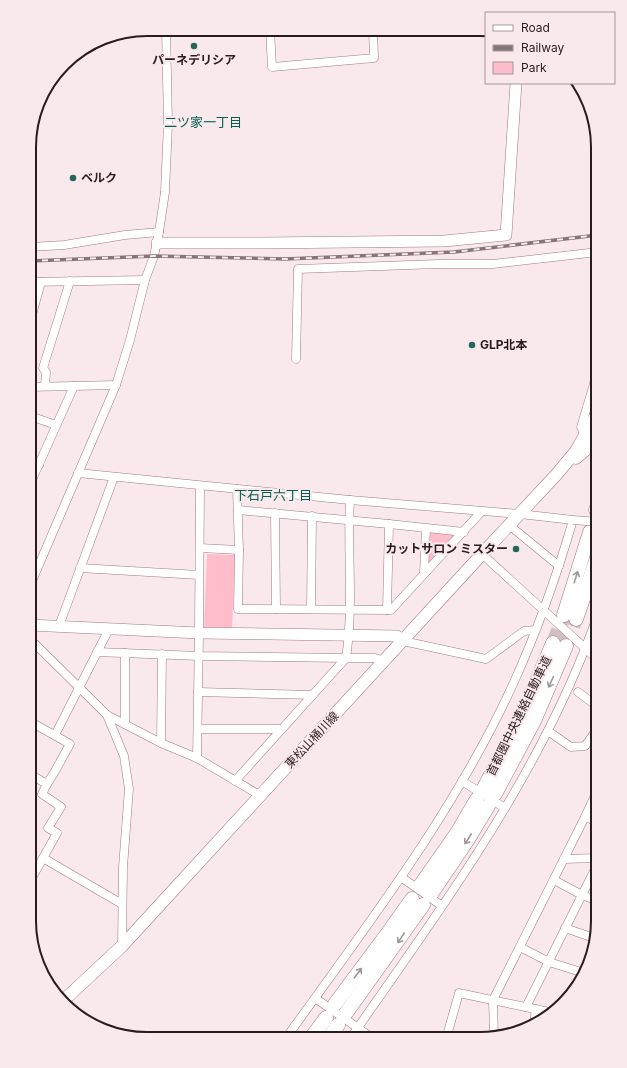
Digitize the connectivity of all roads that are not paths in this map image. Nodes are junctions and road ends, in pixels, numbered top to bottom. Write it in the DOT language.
graph roads {
  1 [pos="166,36"];
  2 [pos="270,36"];
  3 [pos="373,36"];
  4 [pos="516,84"];
  5 [pos="158,237"];
  6 [pos="36,247"];
  7 [pos="591,253"];
  8 [pos="145,280"];
  9 [pos="70,281"];
  10 [pos="36,282"];
  11 [pos="41,282"];
  12 [pos="36,300"];
  13 [pos="296,359"];
  14 [pos="116,385"];
  15 [pos="45,386"];
  16 [pos="74,386"];
  17 [pos="36,387"];
  18 [pos="591,394"];
  19 [pos="36,418"];
  20 [pos="56,425"];
  21 [pos="591,425"];
  22 [pos="585,436"];
  23 [pos="591,445"];
  24 [pos="36,460"];
  25 [pos="78,473"];
  26 [pos="556,475"];
  27 [pos="114,477"];
  28 [pos="200,486"];
  29 [pos="237,489"];
  30 [pos="350,500"];
  31 [pos="238,510"];
  32 [pos="482,511"];
  33 [pos="275,513"];
  34 [pos="520,514"];
  35 [pos="312,516"];
  36 [pos="591,518"];
  37 [pos="349,520"];
  38 [pos="574,520"];
  39 [pos="390,524"];
  40 [pos="509,525"];
  41 [pos="426,529"];
  42 [pos="464,532"];
  43 [pos="591,536"];
  44 [pos="200,548"];
  45 [pos="239,550"];
  46 [pos="482,554"];
  47 [pos="559,566"];
  48 [pos="80,568"];
  49 [pos="591,570"];
  50 [pos="36,572"];
  51 [pos="424,573"];
  52 [pos="199,575"];
  53 [pos="276,609"];
  54 [pos="311,609"];
  55 [pos="349,609"];
  56 [pos="387,610"];
  57 [pos="544,611"];
  58 [pos="36,625"];
  59 [pos="59,626"];
  60 [pos="109,629"];
  61 [pos="535,630"];
  62 [pos="199,633"];
  63 [pos="591,634"];
  64 [pos="350,635"];
  65 [pos="403,641"];
  66 [pos="36,644"];
  67 [pos="560,645"];
  68 [pos="586,649"];
  69 [pos="97,652"];
  70 [pos="125,653"];
  71 [pos="162,654"];
  72 [pos="591,654"];
  73 [pos="199,656"];
  74 [pos="346,658"];
  75 [pos="385,661"];
  76 [pos="79,688"];
  77 [pos="198,692"];
  78 [pos="578,692"];
  79 [pos="312,695"];
  80 [pos="591,702"];
  81 [pos="108,715"];
  82 [pos="125,724"];
  83 [pos="36,725"];
  84 [pos="198,729"];
  85 [pos="282,729"];
  86 [pos="548,731"];
  87 [pos="55,735"];
  88 [pos="591,738"];
  89 [pos="161,743"];
  90 [pos="197,758"];
  91 [pos="36,778"];
  92 [pos="235,781"];
  93 [pos="462,781"];
  94 [pos="47,784"];
  95 [pos="261,796"];
  96 [pos="591,805"];
  97 [pos="506,808"];
  98 [pos="586,817"];
  99 [pos="591,819"];
  100 [pos="43,858"];
  101 [pos="591,858"];
  102 [pos="564,859"];
  103 [pos="36,870"];
  104 [pos="401,877"];
  105 [pos="591,877"];
  106 [pos="554,880"];
  107 [pos="582,895"];
  108 [pos="421,896"];
  109 [pos="591,898"];
  110 [pos="122,904"];
  111 [pos="442,906"];
  112 [pos="565,928"];
  113 [pos="590,937"];
  114 [pos="122,946"];
  115 [pos="520,947"];
  116 [pos="549,962"];
  117 [pos="579,971"];
  118 [pos="67,997"];
  119 [pos="315,998"];
  120 [pos="493,1000"];
  121 [pos="335,1004"];
  122 [pos="526,1007"];
  123 [pos="536,1009"];
  124 [pos="545,1011"];
  125 [pos="346,1013"];
  126 [pos="535,1018"];
  127 [pos="358,1028"];
  128 [pos="494,1031"];
  129 [pos="290,1032"];
  130 [pos="318,1032"];
  131 [pos="329,1032"];
  132 [pos="355,1032"];
  133 [pos="362,1032"];
  134 [pos="448,1032"];
  1 -- 5 [label="street"];
  2 -- 3 [label="street"];
  4 -- 5 [label="street"];
  5 -- 6 [label="street"];
  5 -- 8 [label="street"];
  7 -- 13 [label="street"];
  8 -- 9 [label="street"];
  8 -- 14 [label="street"];
  9 -- 11 [label="street"];
  9 -- 15 [label="street"];
  10 -- 11 [label="street"];
  11 -- 12 [label="street"];
  14 -- 16 [label="street"];
  14 -- 25 [label="street"];
  15 -- 16 [label="street"];
  15 -- 17 [label="street"];
  16 -- 20 [label="street"];
  18 -- 22 [label="street"];
  19 -- 20 [label="street"];
  20 -- 24 [label="street"];
  21 -- 22 [label="main road, 東松山桶川線"];
  22 -- 26 [label="main road, 東松山桶川線"];
  23 -- 26 [label="main road, 東松山桶川線"];
  25 -- 27 [label="street"];
  25 -- 50 [label="street"];
  26 -- 34 [label="main road, 東松山桶川線"];
  27 -- 28 [label="street"];
  27 -- 48 [label="street"];
  28 -- 29 [label="street"];
  28 -- 44 [label="street"];
  29 -- 30 [label="street"];
  29 -- 31 [label="street"];
  30 -- 32 [label="street"];
  30 -- 37 [label="street"];
  31 -- 33 [label="street"];
  31 -- 45 [label="street"];
  32 -- 34 [label="street"];
  32 -- 42 [label="street"];
  33 -- 35 [label="street"];
  33 -- 53 [label="street"];
  34 -- 38 [label="street"];
  34 -- 40 [label="main road, 東松山桶川線"];
  35 -- 37 [label="street"];
  35 -- 54 [label="street"];
  36 -- 38 [label="street, bridge"];
  37 -- 39 [label="street"];
  37 -- 55 [label="street"];
  38 -- 47 [label="street"];
  39 -- 41 [label="street"];
  39 -- 56 [label="street"];
  40 -- 46 [label="main road, 東松山桶川線"];
  40 -- 47 [label="street"];
  41 -- 42 [label="street"];
  41 -- 51 [label="street"];
  42 -- 51 [label="street"];
  49 -- 43 [label="highway, one-way"];
  44 -- 45 [label="street"];
  44 -- 52 [label="street"];
  45 -- 53 [label="street"];
  46 -- 57 [label="street"];
  46 -- 65 [label="main road, 東松山桶川線"];
  47 -- 57 [label="street"];
  48 -- 52 [label="street"];
  48 -- 59 [label="street"];
  51 -- 56 [label="street"];
  52 -- 62 [label="street"];
  53 -- 54 [label="street"];
  54 -- 55 [label="street"];
  55 -- 56 [label="street"];
  55 -- 64 [label="street"];
  57 -- 61 [label="street"];
  57 -- 68 [label="street"];
  58 -- 59 [label="street"];
  59 -- 60 [label="street"];
  60 -- 62 [label="street"];
  60 -- 69 [label="street"];
  61 -- 65 [label="street"];
  61 -- 93 [label="street"];
  62 -- 64 [label="street"];
  62 -- 73 [label="street"];
  63 -- 68 [label="street"];
  64 -- 65 [label="street"];
  64 -- 74 [label="street"];
  65 -- 75 [label="main road, 東松山桶川線"];
  66 -- 76 [label="street"];
  67 -- 108 [label="highway, 首都圏中央連絡自動車道"];
  68 -- 72 [label="street"];
  68 -- 86 [label="street"];
  69 -- 70 [label="street"];
  69 -- 76 [label="street"];
  70 -- 71 [label="street"];
  70 -- 82 [label="street"];
  71 -- 73 [label="street"];
  71 -- 89 [label="street"];
  73 -- 74 [label="street"];
  73 -- 77 [label="street"];
  74 -- 75 [label="street"];
  74 -- 79 [label="street"];
  75 -- 95 [label="main road, 東松山桶川線"];
  76 -- 81 [label="street"];
  76 -- 87 [label="street"];
  77 -- 79 [label="street"];
  77 -- 84 [label="street"];
  78 -- 80 [label="street"];
  79 -- 85 [label="street"];
  81 -- 82 [label="street"];
  81 -- 110 [label="street"];
  82 -- 89 [label="street"];
  83 -- 87 [label="street"];
  84 -- 85 [label="street"];
  84 -- 90 [label="street"];
  85 -- 92 [label="street"];
  86 -- 88 [label="street"];
  86 -- 97 [label="street"];
  87 -- 94 [label="street"];
  89 -- 90 [label="street"];
  90 -- 92 [label="street"];
  91 -- 94 [label="street"];
  92 -- 95 [label="street"];
  93 -- 97 [label="street"];
  93 -- 104 [label="street"];
  94 -- 100 [label="street"];
  95 -- 114 [label="main road, 東松山桶川線"];
  96 -- 98 [label="street"];
  97 -- 111 [label="street"];
  98 -- 99 [label="street"];
  98 -- 102 [label="street"];
  100 -- 103 [label="street"];
  100 -- 110 [label="street"];
  101 -- 102 [label="street"];
  102 -- 106 [label="street"];
  104 -- 111 [label="street"];
  104 -- 119 [label="street"];
  105 -- 107 [label="street"];
  106 -- 107 [label="street"];
  106 -- 115 [label="street"];
  107 -- 109 [label="street"];
  107 -- 112 [label="street"];
  121 -- 108 [label="highway, 首都圏中央連絡自動車道, one-way"];
  108 -- 125 [label="highway, 首都圏中央連絡自動車道, one-way"];
  110 -- 114 [label="street"];
  111 -- 127 [label="street"];
  112 -- 113 [label="street"];
  112 -- 116 [label="street"];
  114 -- 118 [label="main road, 東松山桶川線"];
  115 -- 116 [label="street"];
  115 -- 120 [label="street"];
  116 -- 117 [label="street"];
  116 -- 122 [label="street"];
  119 -- 127 [label="street"];
  119 -- 129 [label="street"];
  120 -- 122 [label="street"];
  120 -- 128 [label="street"];
  120 -- 134 [label="street"];
  122 -- 123 [label="street"];
  123 -- 124 [label="street"];
  123 -- 126 [label="street"];
  127 -- 132 [label="street"];
  127 -- 133 [label="street"];
  130 -- 131 [label="highway"];
}
